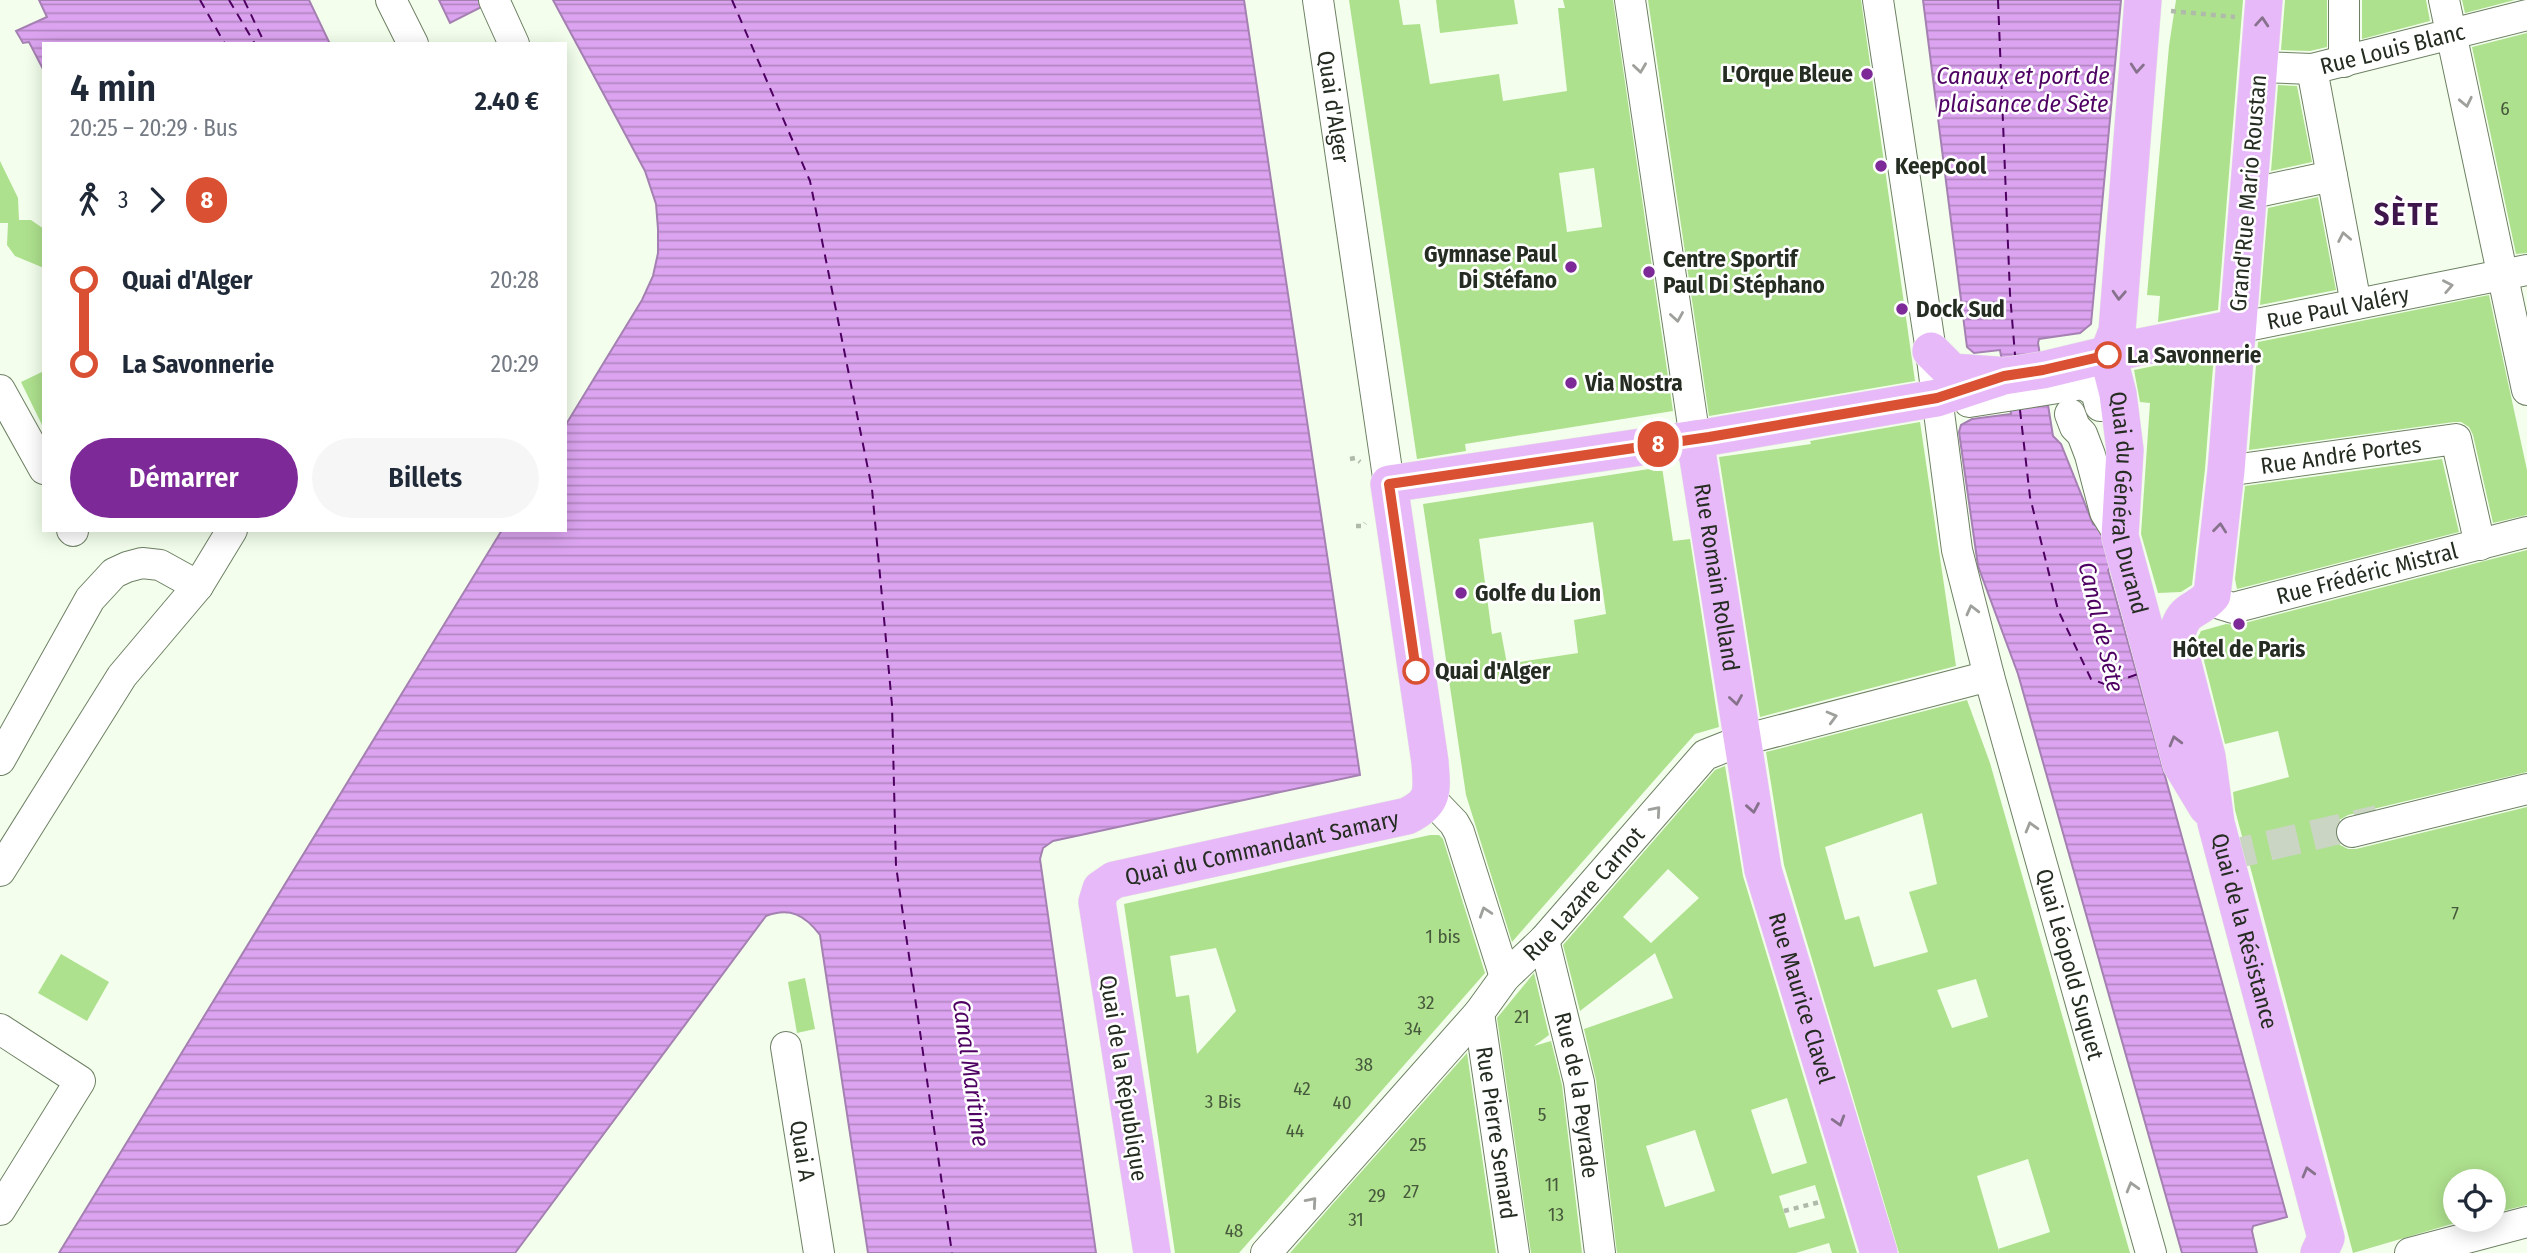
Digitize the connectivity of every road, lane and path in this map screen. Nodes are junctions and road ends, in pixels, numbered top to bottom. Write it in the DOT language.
graph roads {
  1 [pos="391,0"];
  2 [pos="494,0"];
  3 [pos="1318,0"];
  4 [pos="1630,0"];
  5 [pos="1878,0"];
  6 [pos="2143,0"];
  7 [pos="2264,0"];
  8 [pos="2344,0"];
  9 [pos="2444,0"];
  10 [pos="2527,15"];
  11 [pos="2452,36"];
  12 [pos="412,42"];
  13 [pos="513,42"];
  14 [pos="2344,62"];
  15 [pos="2259,67"];
  16 [pos="2312,69"];
  17 [pos="2332,176"];
  18 [pos="2248,194"];
  19 [pos="2515,272"];
  20 [pos="2356,304"];
  21 [pos="2237,328"];
  22 [pos="1931,351"];
  23 [pos="2108,355"];
  24 [pos="2045,379"];
  25 [pos="2006,385"];
  26 [pos="0,390"];
  27 [pos="2527,390"];
  28 [pos="1942,396"];
  29 [pos="2100,406"];
  30 [pos="2070,414"];
  31 [pos="1695,439"];
  32 [pos="42,465"];
  33 [pos="2226,471"];
  34 [pos="1389,484"];
  35 [pos="231,532"];
  36 [pos="2527,532"];
  37 [pos="2120,536"];
  38 [pos="2480,544"];
  39 [pos="198,586"];
  40 [pos="2211,595"];
  41 [pos="1989,676"];
  42 [pos="1743,740"];
  43 [pos="0,760"];
  44 [pos="2527,789"];
  45 [pos="1430,798"];
  46 [pos="2216,823"];
  47 [pos="2352,832"];
  48 [pos="0,871"];
  49 [pos="1097,902"];
  50 [pos="1544,940"];
  51 [pos="1505,977"];
  52 [pos="1479,1013"];
  53 [pos="0,1029"];
  54 [pos="786,1047"];
  55 [pos="1820,1202"];
  56 [pos="0,1210"];
  57 [pos="1784,1211"];
  58 [pos="2527,1222"];
  59 [pos="2325,1248"];
  60 [pos="819,1253"];
  61 [pos="1152,1253"];
  62 [pos="1266,1253"];
  63 [pos="1514,1253"];
  64 [pos="1600,1253"];
  65 [pos="1879,1253"];
  66 [pos="2151,1253"];
  67 [pos="2410,1253"];
  1 -- 12 [label="street"];
  2 -- 13 [label="street"];
  3 -- 34 [label="street, Quai d'Alger"];
  4 -- 31 [label="street, Rue Romain Rolland, one-way"];
  5 -- 22 [label="street, Quai Léopold Suquet"];
  6 -- 23 [label="main road, one-way"];
  15 -- 7 [label="main road, Grand'Rue Mario Roustan, one-way"];
  8 -- 14 [label="street"];
  9 -- 11 [label="street"];
  10 -- 11 [label="street, Rue Louis Blanc"];
  11 -- 14 [label="street, Rue Louis Blanc"];
  11 -- 19 [label="street, one-way"];
  14 -- 16 [label="street, Rue Louis Blanc"];
  15 -- 16 [label="street, Rue Louis Blanc"];
  15 -- 18 [label="main road, Grand'Rue Mario Roustan"];
  16 -- 17 [label="street"];
  17 -- 18 [label="street"];
  20 -- 17 [label="street, one-way"];
  18 -- 21 [label="main road, Grand'Rue Mario Roustan"];
  20 -- 19 [label="street, Rue Paul Valéry, one-way"];
  19 -- 27 [label="street"];
  20 -- 21 [label="street, Rue Paul Valéry"];
  21 -- 23 [label="main road, Rue Paul Valéry"];
  21 -- 33 [label="main road, Grand'Rue Mario Roustan"];
  22 -- 25 [label="main road"];
  22 -- 28 [label="street, Quai Léopold Suquet"];
  23 -- 24 [label="main road, Rue Paul Valéry"];
  23 -- 37 [label="main road, Quai du Général Durand"];
  24 -- 25 [label="main road, Rue Paul Valéry"];
  24 -- 29 [label="street"];
  25 -- 28 [label="main road"];
  26 -- 32 [label="street"];
  28 -- 31 [label="main road"];
  41 -- 28 [label="street, Quai Léopold Suquet, one-way"];
  30 -- 37 [label="street"];
  31 -- 34 [label="main road"];
  31 -- 42 [label="main road, Rue Romain Rolland, one-way"];
  33 -- 38 [label="street, Rue André Portes"];
  40 -- 33 [label="main road, Grand'Rue Mario Roustan, one-way"];
  34 -- 45 [label="main road, Quai d'Alger"];
  35 -- 39 [label="street"];
  36 -- 38 [label="street, Rue Frédéric Mistral"];
  46 -- 37 [label="main road, Quai du Général Durand, one-way"];
  38 -- 40 [label="street, Rue Frédéric Mistral"];
  39 -- 43 [label="street"];
  39 -- 48 [label="street"];
  40 -- 46 [label="main road, Quai de la Résistance"];
  42 -- 41 [label="street, Rue Lazare Carnot, one-way"];
  66 -- 41 [label="street, Quai Léopold Suquet, one-way"];
  50 -- 42 [label="street, Rue Lazare Carnot, one-way"];
  42 -- 65 [label="main road, Rue Maurice Clavel, one-way"];
  44 -- 47 [label="street"];
  45 -- 49 [label="main road, Quai du Commandant Samary"];
  51 -- 45 [label="street, one-way"];
  59 -- 46 [label="main road, Quai de la Résistance, one-way"];
  49 -- 61 [label="main road, Quai de la République"];
  50 -- 51 [label="street, Rue Lazare Carnot"];
  50 -- 64 [label="street, Rue de la Peyrade"];
  51 -- 52 [label="street, Rue Lazare Carnot"];
  62 -- 52 [label="street, Rue Lazare Carnot, one-way"];
  52 -- 63 [label="street, Rue Pierre Semard"];
  53 -- 56 [label="street"];
  54 -- 60 [label="street, Quai A"];
  55 -- 57 [label="path"];
  58 -- 67 [label="street"];
}
